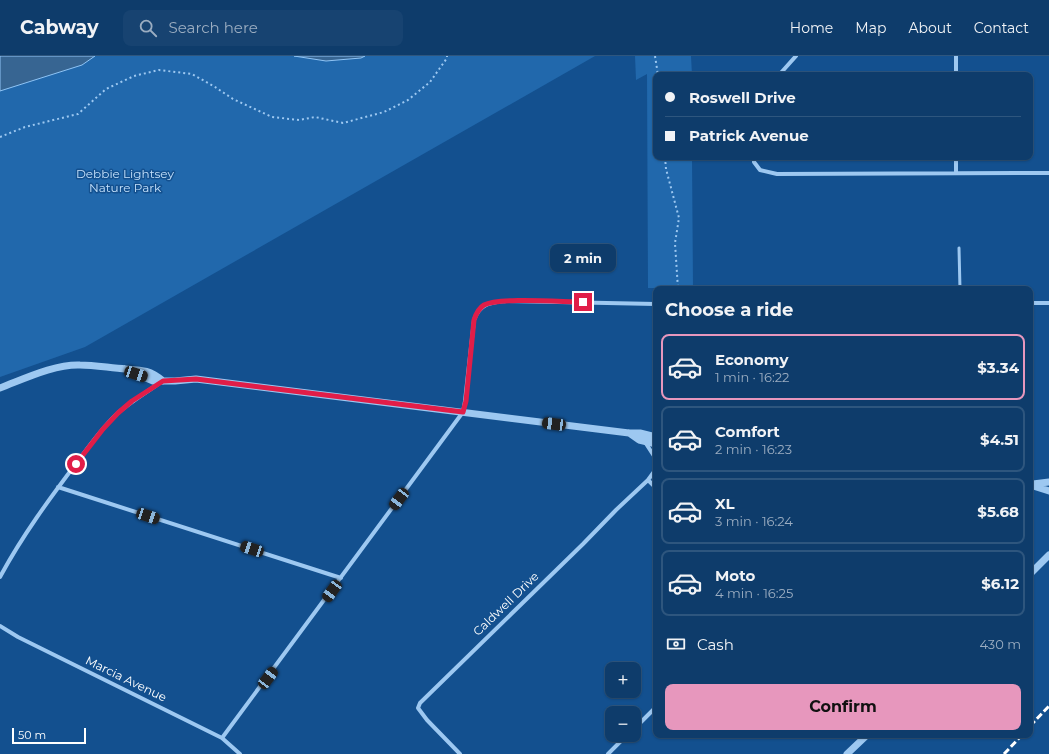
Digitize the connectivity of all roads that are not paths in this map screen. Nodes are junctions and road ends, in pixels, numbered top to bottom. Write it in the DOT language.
graph roads {
  1 [pos="796,56"];
  2 [pos="956,56"];
  3 [pos="782,72"];
  4 [pos="956,72"];
  5 [pos="754,160"];
  6 [pos="956,160"];
  7 [pos="956,173"];
  8 [pos="1049,173"];
  9 [pos="959,248"];
  10 [pos="960,286"];
  11 [pos="1033,303"];
  12 [pos="1049,303"];
  13 [pos="653,304"];
  14 [pos="163,381"];
  15 [pos="0,388"];
  16 [pos="463,412"];
  17 [pos="629,433"];
  18 [pos="653,436"];
  19 [pos="645,441"];
  20 [pos="653,443"];
  21 [pos="653,454"];
  22 [pos="653,473"];
  23 [pos="648,480"];
  24 [pos="1049,482"];
  25 [pos="653,485"];
  26 [pos="1033,485"];
  27 [pos="1033,486"];
  28 [pos="58,487"];
  29 [pos="1049,491"];
  30 [pos="1049,555"];
  31 [pos="1033,571"];
  32 [pos="0,577"];
  33 [pos="341,578"];
  34 [pos="0,626"];
  35 [pos="653,710"];
  36 [pos="641,721"];
  37 [pos="222,738"];
  38 [pos="864,738"];
  39 [pos="620,742"];
  40 [pos="240,754"];
  41 [pos="460,754"];
  42 [pos="608,754"];
  43 [pos="847,754"];
  1 -- 3 [label="street"];
  2 -- 4 [label="street"];
  5 -- 7 [label="street"];
  6 -- 7 [label="street"];
  7 -- 8 [label="street"];
  9 -- 10 [label="lane"];
  11 -- 12 [label="street"];
  13 -- 16 [label="street"];
  14 -- 15 [label="street"];
  14 -- 16 [label="street"];
  14 -- 28 [label="street"];
  16 -- 17 [label="street"];
  16 -- 33 [label="street"];
  17 -- 18 [label="street"];
  17 -- 19 [label="street"];
  19 -- 20 [label="street"];
  19 -- 21 [label="street, Caldwell Drive"];
  22 -- 23 [label="street, Caldwell Drive"];
  23 -- 25 [label="street"];
  23 -- 41 [label="street, Caldwell Drive"];
  24 -- 26 [label="street"];
  27 -- 29 [label="street"];
  28 -- 32 [label="street"];
  28 -- 33 [label="street"];
  30 -- 31 [label="street"];
  33 -- 37 [label="street"];
  34 -- 37 [label="street, Marcia Avenue"];
  35 -- 36 [label="street"];
  37 -- 40 [label="street, Marcia Avenue"];
  38 -- 43 [label="street"];
  39 -- 42 [label="street"];
}
